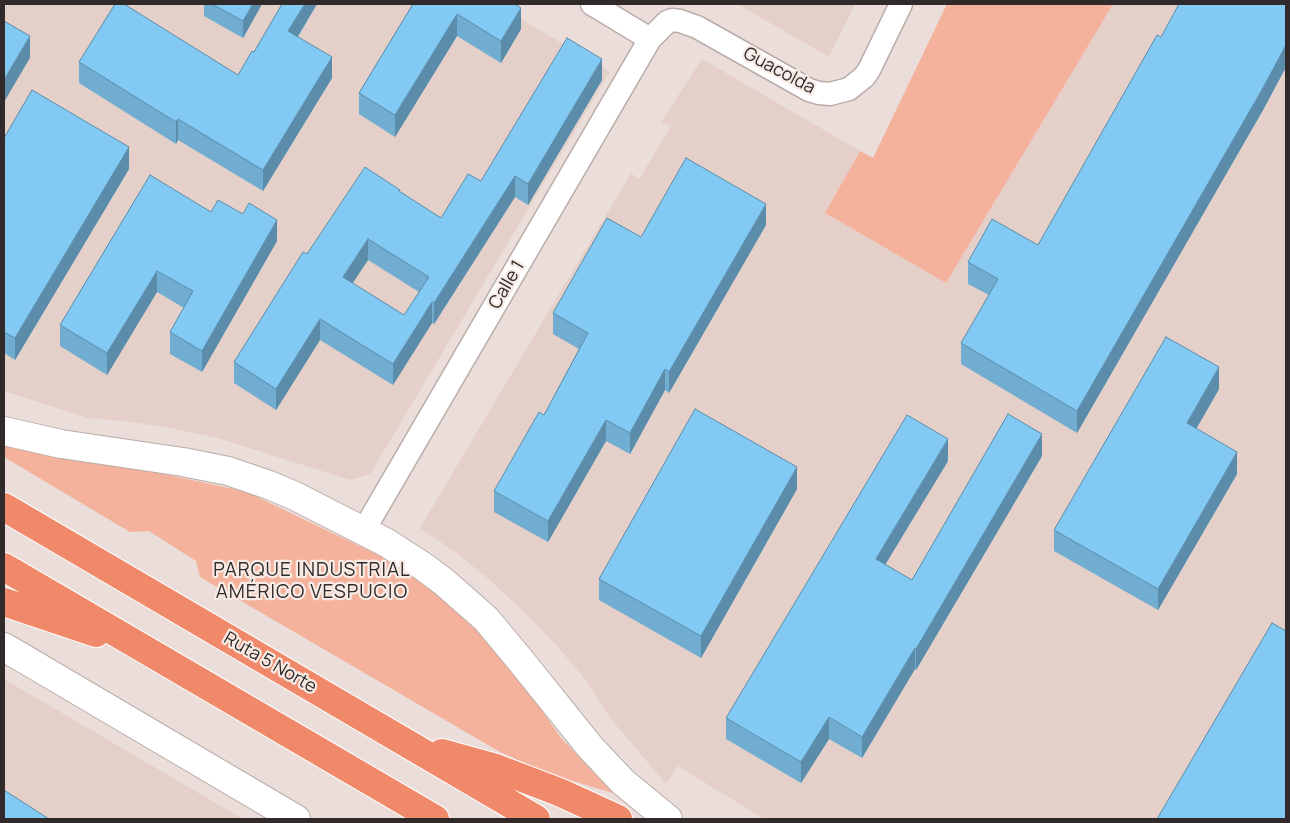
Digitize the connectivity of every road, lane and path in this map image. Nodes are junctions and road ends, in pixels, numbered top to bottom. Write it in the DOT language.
graph roads {
  1 [pos="592,4"];
  2 [pos="901,4"];
  3 [pos="650,39"];
  4 [pos="4,431"];
  5 [pos="10,510"];
  6 [pos="364,530"];
  7 [pos="4,567"];
  8 [pos="4,602"];
  9 [pos="138,645"];
  10 [pos="4,647"];
  11 [pos="411,746"];
  12 [pos="296,819"];
  13 [pos="434,819"];
  14 [pos="536,819"];
  15 [pos="618,819"];
  16 [pos="668,819"];
  1 -- 3 [label="street"];
  2 -- 3 [label="street, Guacolda"];
  3 -- 6 [label="street, Calle 1"];
  4 -- 6 [label="main road"];
  5 -- 11 [label="highway, Ruta 5 Norte"];
  6 -- 16 [label="main road"];
  7 -- 9 [label="highway"];
  8 -- 9 [label="highway"];
  9 -- 13 [label="highway"];
  10 -- 12 [label="main road"];
  11 -- 14 [label="highway, Ruta 5 Norte"];
  11 -- 15 [label="highway"];
}
